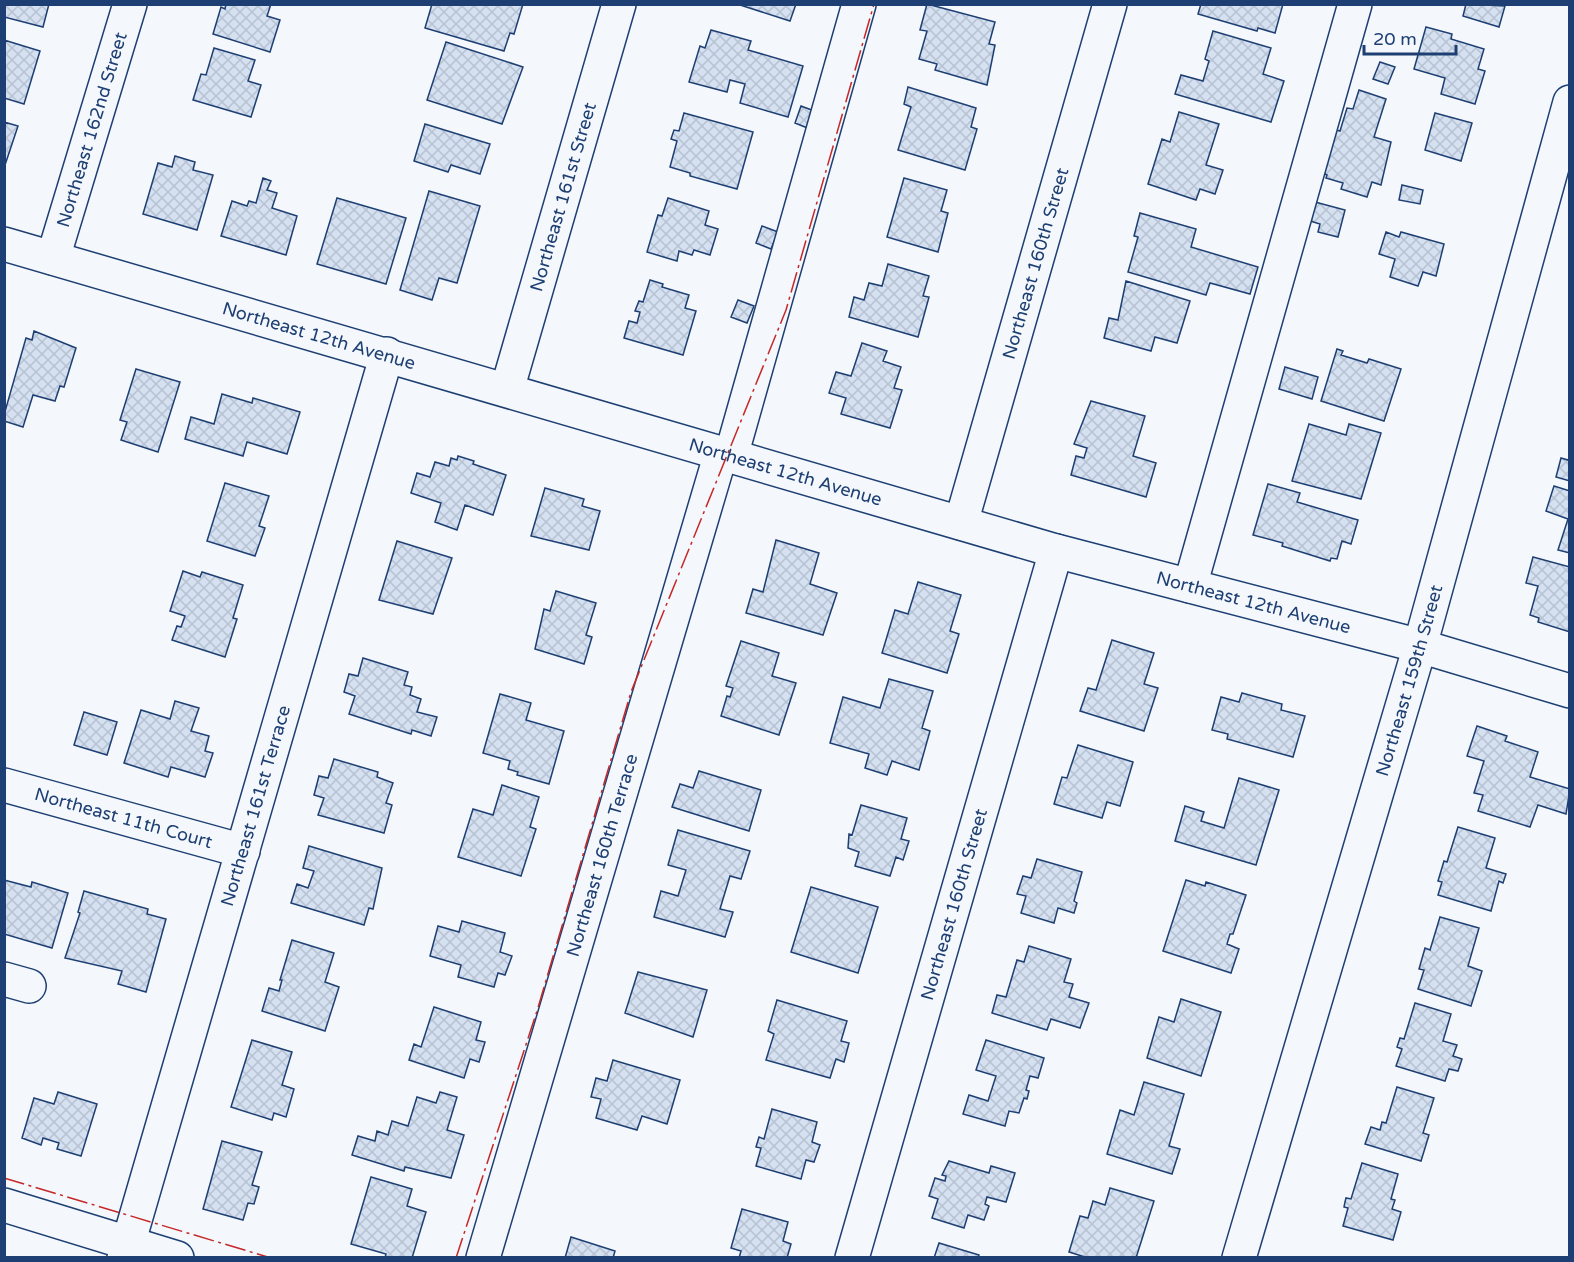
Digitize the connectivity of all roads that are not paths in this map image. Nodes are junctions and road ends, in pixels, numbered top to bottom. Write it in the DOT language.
graph roads {
  1 [pos="619,4"];
  2 [pos="859,4"];
  3 [pos="1110,4"];
  4 [pos="1355,4"];
  5 [pos="123,6"];
  6 [pos="1569,102"];
  7 [pos="4,244"];
  8 [pos="53,258"];
  9 [pos="387,354"];
  10 [pos="507,390"];
  11 [pos="726,454"];
  12 [pos="961,524"];
  13 [pos="1056,551"];
  14 [pos="1190,586"];
  15 [pos="1420,646"];
  16 [pos="1569,691"];
  17 [pos="4,784"];
  18 [pos="243,851"];
  19 [pos="4,1205"];
  20 [pos="126,1250"];
  21 [pos="177,1257"];
  22 [pos="483,1257"];
  23 [pos="852,1257"];
  24 [pos="1239,1257"];
  1 -- 10 [label="street, Northeast 161st Street"];
  2 -- 11 [label="street, Northeast 160th Terrace"];
  3 -- 12 [label="street, Northeast 160th Street"];
  4 -- 14 [label="street"];
  5 -- 8 [label="street, Northeast 162nd Street"];
  6 -- 15 [label="street, Northeast 159th Street"];
  7 -- 8 [label="street, Northeast 12th Avenue"];
  8 -- 9 [label="street, Northeast 12th Avenue"];
  9 -- 10 [label="street, Northeast 12th Avenue"];
  9 -- 18 [label="street, Northeast 161st Terrace"];
  10 -- 11 [label="street, Northeast 12th Avenue"];
  11 -- 12 [label="street, Northeast 12th Avenue"];
  11 -- 22 [label="street, Northeast 160th Terrace"];
  12 -- 13 [label="street, Northeast 12th Avenue"];
  13 -- 14 [label="street, Northeast 12th Avenue"];
  13 -- 23 [label="street, Northeast 160th Street"];
  14 -- 15 [label="street, Northeast 12th Avenue"];
  15 -- 16 [label="street, Northeast 12th Avenue"];
  15 -- 24 [label="street, Northeast 159th Street"];
  17 -- 18 [label="street, Northeast 11th Court"];
  18 -- 20 [label="street, Northeast 161st Terrace"];
  19 -- 20 [label="street"];
  20 -- 21 [label="street"];
}
